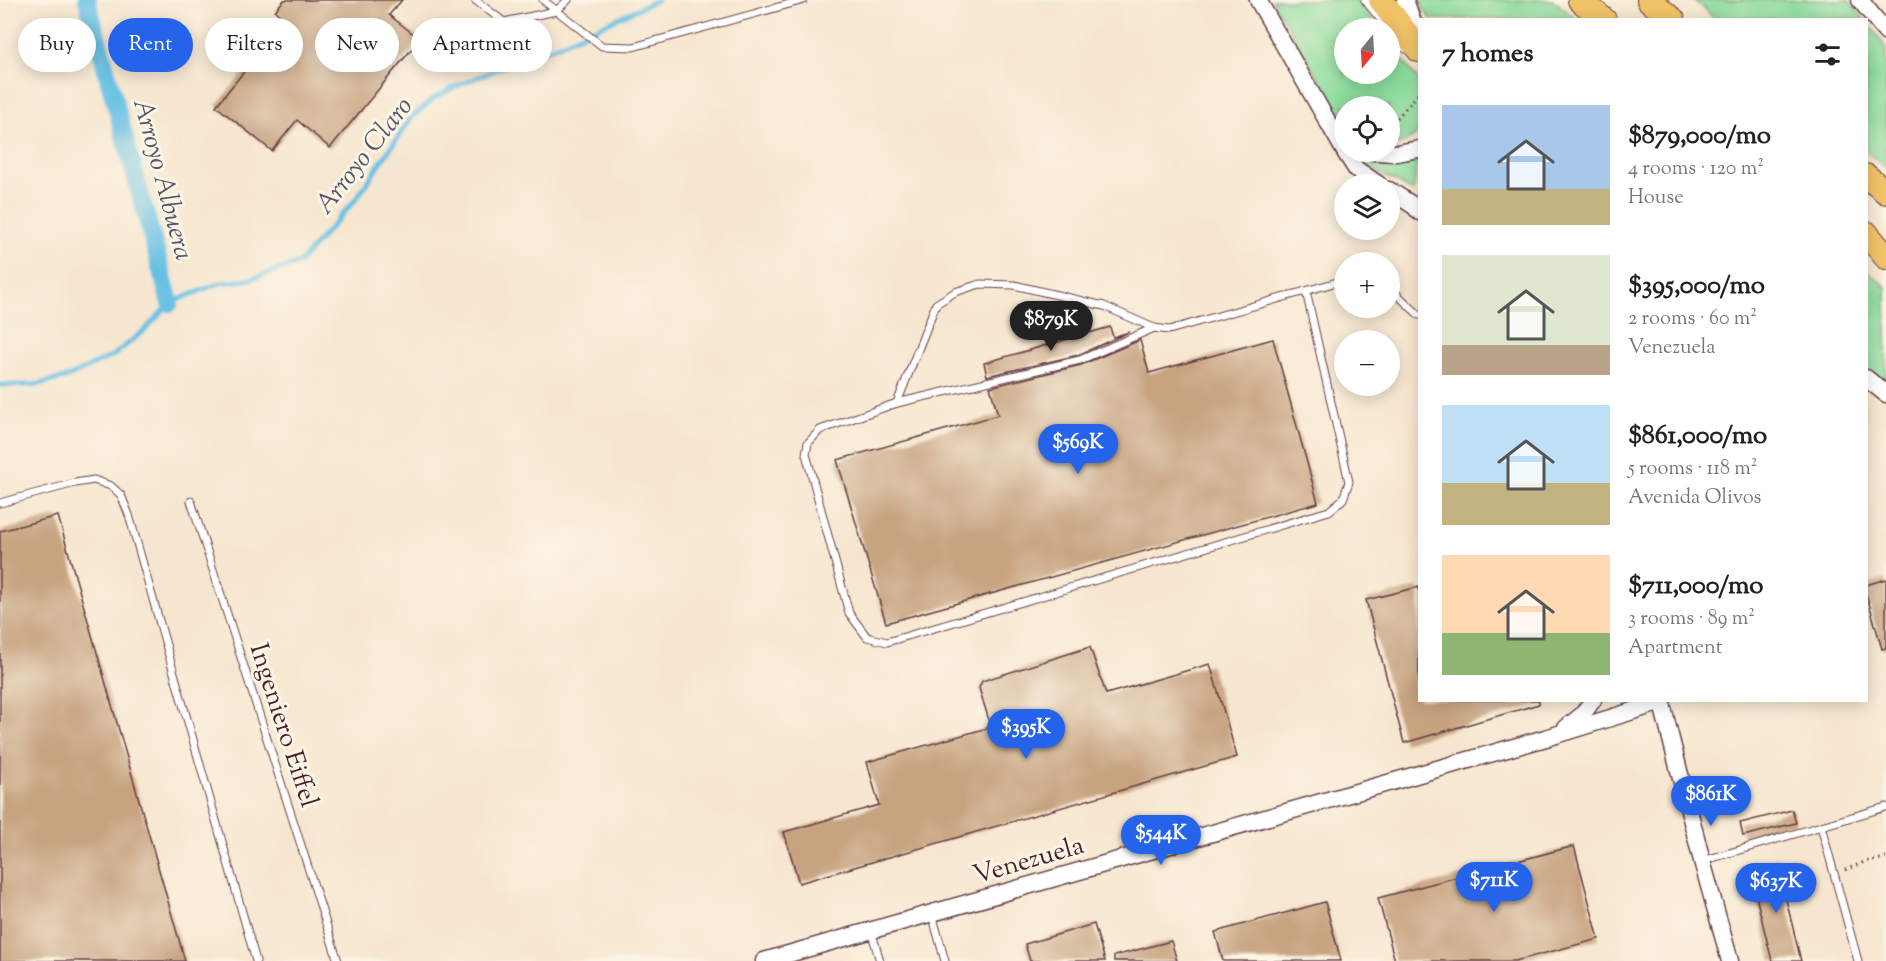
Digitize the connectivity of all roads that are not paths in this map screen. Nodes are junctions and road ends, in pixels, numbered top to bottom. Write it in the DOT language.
graph roads {
  1 [pos="475,0"];
  2 [pos="543,0"];
  3 [pos="568,0"];
  4 [pos="804,0"];
  5 [pos="1258,0"];
  6 [pos="1365,0"];
  7 [pos="1381,0"];
  8 [pos="1580,0"];
  9 [pos="1649,0"];
  10 [pos="1673,0"];
  11 [pos="1860,0"];
  12 [pos="1411,11"];
  13 [pos="559,13"];
  14 [pos="1379,18"];
  15 [pos="1602,18"];
  16 [pos="1671,18"];
  17 [pos="1690,18"];
  18 [pos="1886,32"];
  19 [pos="1418,36"];
  20 [pos="1400,46"];
  21 [pos="1418,49"];
  22 [pos="1418,55"];
  23 [pos="1334,130"];
  24 [pos="1418,149"];
  25 [pos="1400,152"];
  26 [pos="1352,162"];
  27 [pos="1363,174"];
  28 [pos="1868,178"];
  29 [pos="1886,192"];
  30 [pos="1400,197"];
  31 [pos="1418,211"];
  32 [pos="1868,235"];
  33 [pos="1868,235"];
  34 [pos="1886,249"];
  35 [pos="1886,257"];
  36 [pos="1334,283"];
  37 [pos="1306,291"];
  38 [pos="1400,297"];
  39 [pos="1418,314"];
  40 [pos="1154,328"];
  41 [pos="1868,380"];
  42 [pos="1886,394"];
  43 [pos="897,403"];
  44 [pos="191,501"];
  45 [pos="0,504"];
  46 [pos="1591,702"];
  47 [pos="1659,702"];
  48 [pos="1662,702"];
  49 [pos="1549,737"];
  50 [pos="1886,807"];
  51 [pos="1821,826"];
  52 [pos="1702,861"];
  53 [pos="932,913"];
  54 [pos="871,930"];
  55 [pos="256,961"];
  56 [pos="338,961"];
  57 [pos="764,961"];
  58 [pos="880,961"];
  59 [pos="945,961"];
  60 [pos="1730,961"];
  61 [pos="1858,961"];
  1 -- 13 [label="lane"];
  2 -- 13 [label="lane"];
  3 -- 13 [label="lane"];
  4 -- 13 [label="lane"];
  5 -- 23 [label="street"];
  6 -- 14 [label="lane"];
  7 -- 21 [label="highway"];
  8 -- 15 [label="highway"];
  9 -- 16 [label="highway"];
  10 -- 17 [label="highway"];
  11 -- 18 [label="street"];
  12 -- 19 [label="street"];
  20 -- 22 [label="lane"];
  24 -- 25 [label="street"];
  26 -- 27 [label="street"];
  28 -- 29 [label="highway"];
  30 -- 31 [label="street"];
  32 -- 34 [label="highway"];
  33 -- 35 [label="highway"];
  36 -- 37 [label="lane"];
  37 -- 40 [label="lane"];
  37 -- 43 [label="lane"];
  38 -- 39 [label="lane"];
  40 -- 43 [label="lane"];
  40 -- 43 [label="lane"];
  41 -- 42 [label="street"];
  44 -- 56 [label="lane, Ingeniero Eiffel"];
  45 -- 55 [label="lane"];
  46 -- 49 [label="street"];
  47 -- 49 [label="street"];
  48 -- 52 [label="street"];
  49 -- 53 [label="street, Venezuela"];
  50 -- 51 [label="lane"];
  51 -- 52 [label="lane"];
  51 -- 61 [label="lane"];
  52 -- 60 [label="street"];
  53 -- 54 [label="street, Venezuela"];
  53 -- 59 [label="lane"];
  54 -- 57 [label="street, Venezuela"];
  54 -- 58 [label="lane"];
}
